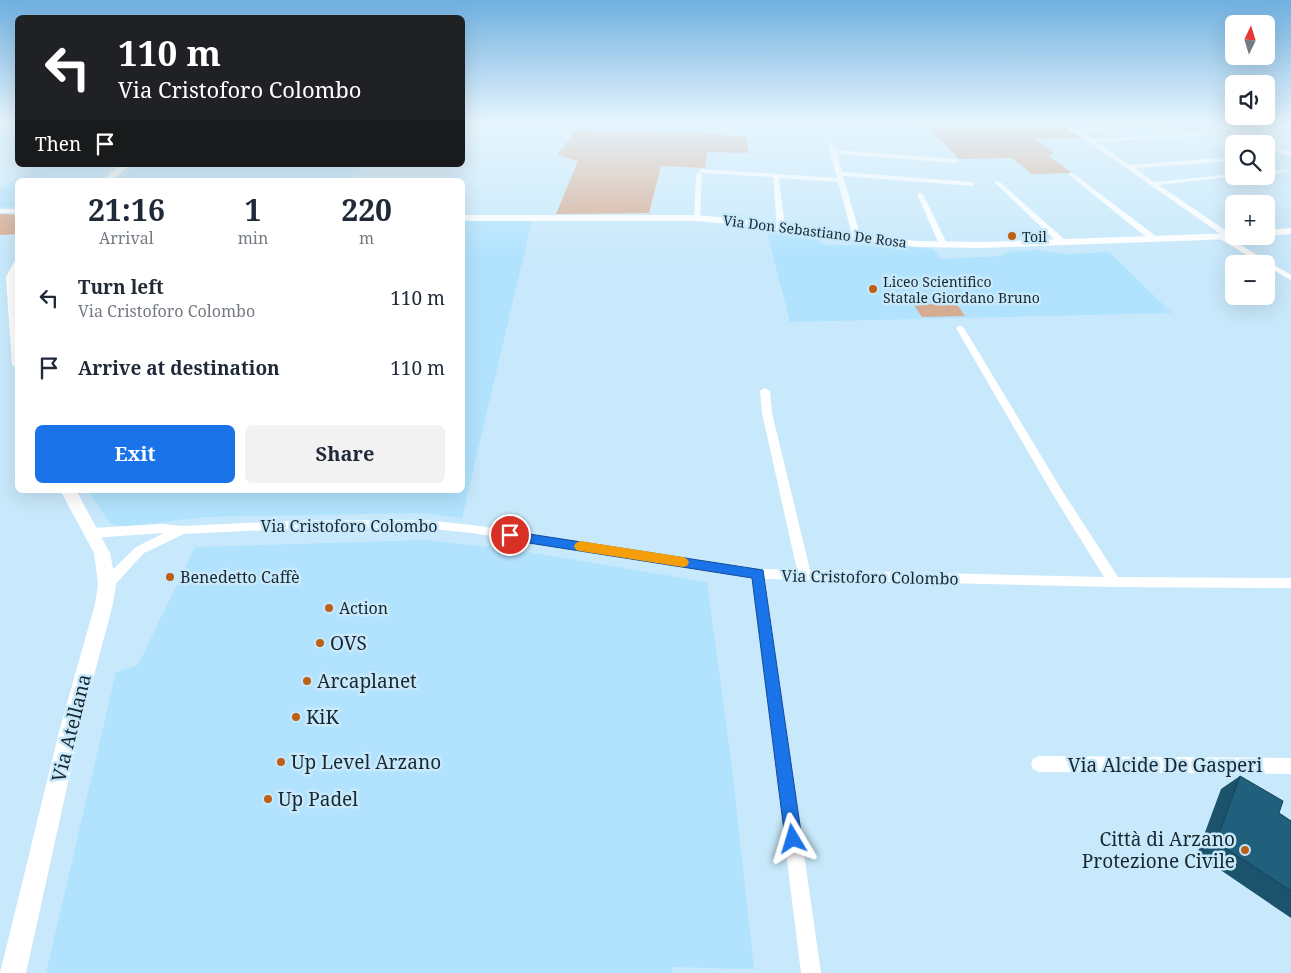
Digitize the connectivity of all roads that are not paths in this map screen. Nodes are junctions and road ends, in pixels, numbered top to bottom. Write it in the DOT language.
graph roads {
  1 [pos="122,168"];
  2 [pos="839,168"];
  3 [pos="1132,168"];
  4 [pos="1287,171"];
  5 [pos="1275,172"];
  6 [pos="1071,174"];
  7 [pos="841,177"];
  8 [pos="1225,177"];
  9 [pos="110,178"];
  10 [pos="776,178"];
  11 [pos="997,182"];
  12 [pos="972,184"];
  13 [pos="1154,184"];
  14 [pos="920,194"];
  15 [pos="0,211"];
  16 [pos="15,211"];
  17 [pos="465,218"];
  18 [pos="697,218"];
  19 [pos="781,228"];
  20 [pos="1291,231"];
  21 [pos="1275,232"];
  22 [pos="1225,234"];
  23 [pos="1225,236"];
  24 [pos="857,238"];
  25 [pos="1154,239"];
  26 [pos="1062,242"];
  27 [pos="943,244"];
  28 [pos="1242,245"];
  29 [pos="15,270"];
  30 [pos="1289,275"];
  31 [pos="15,327"];
  32 [pos="960,328"];
  33 [pos="765,391"];
  34 [pos="70,493"];
  35 [pos="183,530"];
  36 [pos="92,533"];
  37 [pos="758,574"];
  38 [pos="805,576"];
  39 [pos="1114,582"];
  40 [pos="1291,583"];
  41 [pos="108,584"];
  42 [pos="1039,764"];
  43 [pos="1291,766"];
  44 [pos="12,973"];
  45 [pos="811,973"];
  1 -- 9 [label="main road"];
  2 -- 7 [label="street"];
  3 -- 13 [label="street"];
  4 -- 5 [label="street"];
  6 -- 25 [label="street"];
  7 -- 12 [label="street"];
  7 -- 18 [label="street"];
  7 -- 24 [label="street"];
  8 -- 13 [label="street"];
  10 -- 19 [label="street"];
  11 -- 26 [label="street"];
  13 -- 22 [label="street"];
  14 -- 27 [label="street"];
  15 -- 16 [label="street"];
  17 -- 18 [label="street, Via Don Sebastiano De Rosa"];
  18 -- 19 [label="street, Via Don Sebastiano De Rosa"];
  19 -- 24 [label="street, Via Don Sebastiano De Rosa"];
  20 -- 21 [label="street"];
  23 -- 25 [label="street, Via Don Sebastiano De Rosa"];
  24 -- 27 [label="street, Via Don Sebastiano De Rosa"];
  25 -- 26 [label="street, Via Don Sebastiano De Rosa"];
  26 -- 27 [label="street, Via Don Sebastiano De Rosa"];
  28 -- 30 [label="street"];
  29 -- 31 [label="main road"];
  32 -- 39 [label="street"];
  33 -- 38 [label="street"];
  34 -- 36 [label="main road, Via Atellana"];
  35 -- 36 [label="street, Via Cristoforo Colombo"];
  35 -- 37 [label="street, Via Cristoforo Colombo"];
  35 -- 41 [label="street, Via Cristoforo Colombo"];
  36 -- 41 [label="main road, Via Atellana"];
  37 -- 38 [label="street, Via Cristoforo Colombo"];
  37 -- 45 [label="street"];
  38 -- 39 [label="street, Via Cristoforo Colombo"];
  39 -- 40 [label="street, Via Cristoforo Colombo"];
  41 -- 44 [label="main road, Via Atellana"];
  42 -- 43 [label="street, Via Alcide De Gasperi"];
}
